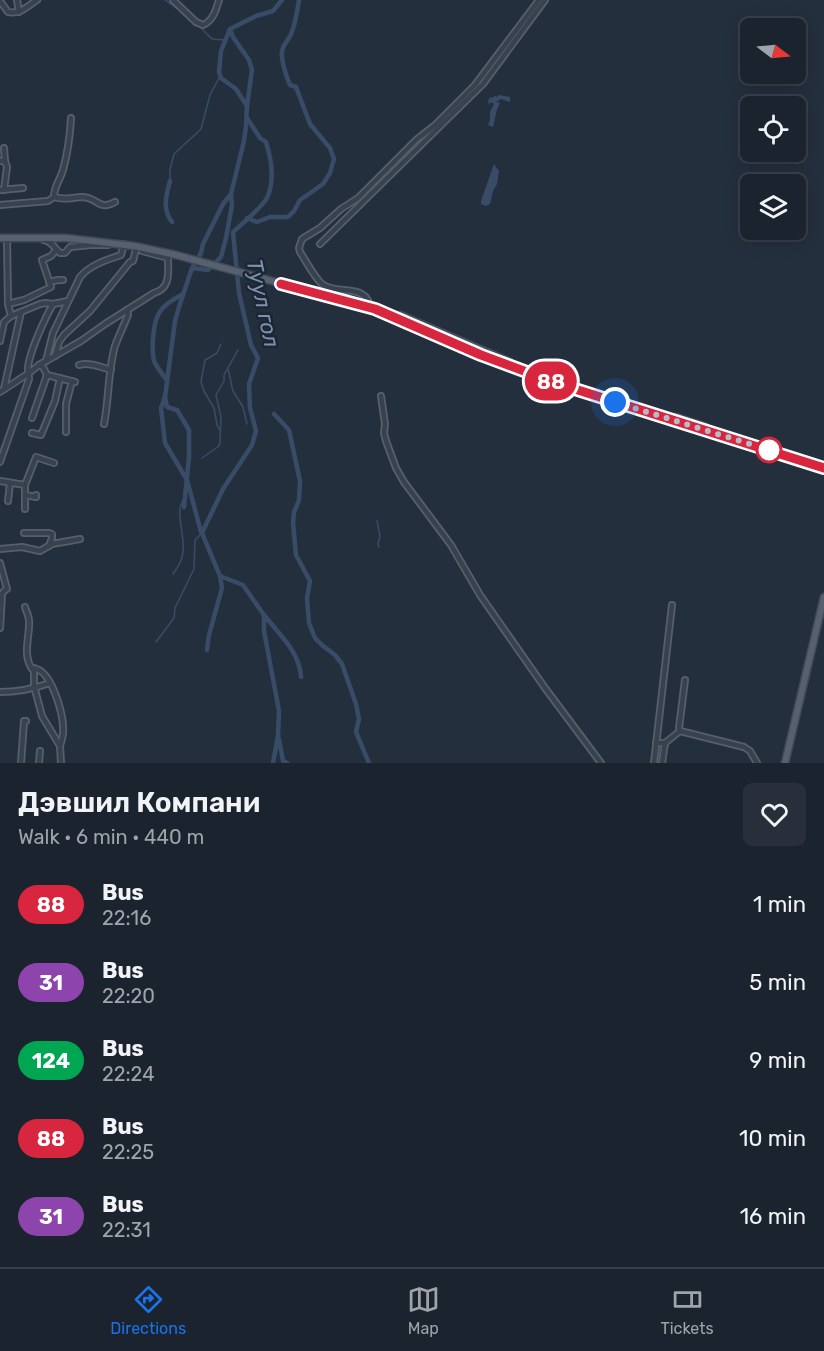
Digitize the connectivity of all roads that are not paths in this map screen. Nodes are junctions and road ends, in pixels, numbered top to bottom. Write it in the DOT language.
graph roads {
  1 [pos="17,0"];
  2 [pos="37,0"];
  3 [pos="173,0"];
  4 [pos="219,0"];
  5 [pos="539,0"];
  6 [pos="545,0"];
  7 [pos="0,1"];
  8 [pos="19,12"];
  9 [pos="71,118"];
  10 [pos="4,147"];
  11 [pos="2,161"];
  12 [pos="23,188"];
  13 [pos="2,190"];
  14 [pos="54,197"];
  15 [pos="115,202"];
  16 [pos="0,205"];
  17 [pos="34,238"];
  18 [pos="2,239"];
  19 [pos="92,242"];
  20 [pos="320,244"];
  21 [pos="124,245"];
  22 [pos="135,248"];
  23 [pos="57,250"];
  24 [pos="176,253"];
  25 [pos="133,261"];
  26 [pos="135,268"];
  27 [pos="63,280"];
  28 [pos="49,282"];
  29 [pos="281,282"];
  30 [pos="68,301"];
  31 [pos="369,303"];
  32 [pos="8,304"];
  33 [pos="53,304"];
  34 [pos="127,310"];
  35 [pos="21,312"];
  36 [pos="11,316"];
  37 [pos="0,341"];
  38 [pos="55,356"];
  39 [pos="46,361"];
  40 [pos="39,365"];
  41 [pos="79,365"];
  42 [pos="111,370"];
  43 [pos="29,373"];
  44 [pos="47,375"];
  45 [pos="60,378"];
  46 [pos="2,391"];
  47 [pos="381,396"];
  48 [pos="32,418"];
  49 [pos="104,424"];
  50 [pos="66,432"];
  51 [pos="32,433"];
  52 [pos="0,462"];
  53 [pos="54,463"];
  54 [pos="824,466"];
  55 [pos="0,481"];
  56 [pos="10,483"];
  57 [pos="25,485"];
  58 [pos="25,495"];
  59 [pos="36,495"];
  60 [pos="8,501"];
  61 [pos="25,509"];
  62 [pos="24,532"];
  63 [pos="80,539"];
  64 [pos="49,546"];
  65 [pos="0,549"];
  66 [pos="0,563"];
  67 [pos="824,597"];
  68 [pos="672,605"];
  69 [pos="25,607"];
  70 [pos="0,628"];
  71 [pos="34,668"];
  72 [pos="685,680"];
  73 [pos="50,683"];
  74 [pos="35,688"];
  75 [pos="0,692"];
  76 [pos="680,731"];
  77 [pos="656,743"];
  78 [pos="665,743"];
  79 [pos="60,746"];
  80 [pos="40,751"];
  81 [pos="22,763"];
  82 [pos="39,763"];
  83 [pos="61,763"];
  84 [pos="601,763"];
  85 [pos="654,763"];
  86 [pos="662,763"];
  87 [pos="758,763"];
  88 [pos="784,763"];
  1 -- 8 [label="street"];
  2 -- 8 [label="street"];
  3 -- 4 [label="street"];
  5 -- 31 [label="street"];
  6 -- 20 [label="street"];
  7 -- 8 [label="street"];
  9 -- 14 [label="street"];
  10 -- 11 [label="street"];
  11 -- 13 [label="street"];
  12 -- 13 [label="street"];
  14 -- 15 [label="street"];
  14 -- 16 [label="street"];
  17 -- 18 [label="main road"];
  17 -- 19 [label="main road"];
  17 -- 23 [label="street"];
  18 -- 24 [label="main road"];
  18 -- 32 [label="street"];
  19 -- 21 [label="main road"];
  19 -- 23 [label="street"];
  21 -- 22 [label="main road"];
  21 -- 30 [label="street"];
  22 -- 24 [label="main road"];
  22 -- 25 [label="street"];
  22 -- 34 [label="street"];
  23 -- 28 [label="street"];
  24 -- 29 [label="main road"];
  25 -- 26 [label="street"];
  25 -- 38 [label="street"];
  27 -- 28 [label="street"];
  28 -- 32 [label="street"];
  29 -- 31 [label="main road"];
  29 -- 54 [label="main road"];
  30 -- 33 [label="street"];
  30 -- 39 [label="street"];
  31 -- 54 [label="main road"];
  32 -- 36 [label="street"];
  33 -- 35 [label="street"];
  33 -- 43 [label="street"];
  34 -- 38 [label="street"];
  34 -- 42 [label="street"];
  35 -- 36 [label="street"];
  35 -- 46 [label="street"];
  36 -- 37 [label="street"];
  38 -- 39 [label="street"];
  39 -- 40 [label="street"];
  40 -- 43 [label="street"];
  40 -- 44 [label="street"];
  41 -- 42 [label="street"];
  42 -- 49 [label="street"];
  43 -- 46 [label="street"];
  43 -- 52 [label="street"];
  44 -- 45 [label="street"];
  44 -- 48 [label="street"];
  45 -- 50 [label="street"];
  45 -- 51 [label="street"];
  47 -- 84 [label="street"];
  53 -- 57 [label="street"];
  55 -- 56 [label="street"];
  56 -- 57 [label="street"];
  56 -- 60 [label="street"];
  57 -- 58 [label="street"];
  58 -- 59 [label="street"];
  58 -- 61 [label="street"];
  62 -- 64 [label="street"];
  63 -- 64 [label="street"];
  64 -- 65 [label="street"];
  66 -- 70 [label="street"];
  67 -- 88 [label="main road"];
  68 -- 77 [label="street"];
  69 -- 71 [label="street"];
  71 -- 73 [label="street"];
  71 -- 74 [label="street"];
  72 -- 76 [label="street"];
  73 -- 74 [label="street"];
  73 -- 79 [label="street"];
  74 -- 75 [label="street"];
  74 -- 79 [label="street"];
  76 -- 78 [label="street"];
  76 -- 87 [label="street"];
  77 -- 78 [label="street"];
  77 -- 85 [label="street"];
  78 -- 86 [label="street"];
  79 -- 83 [label="street"];
  80 -- 82 [label="street"];
  81 -- 81 [label="street"];
}
